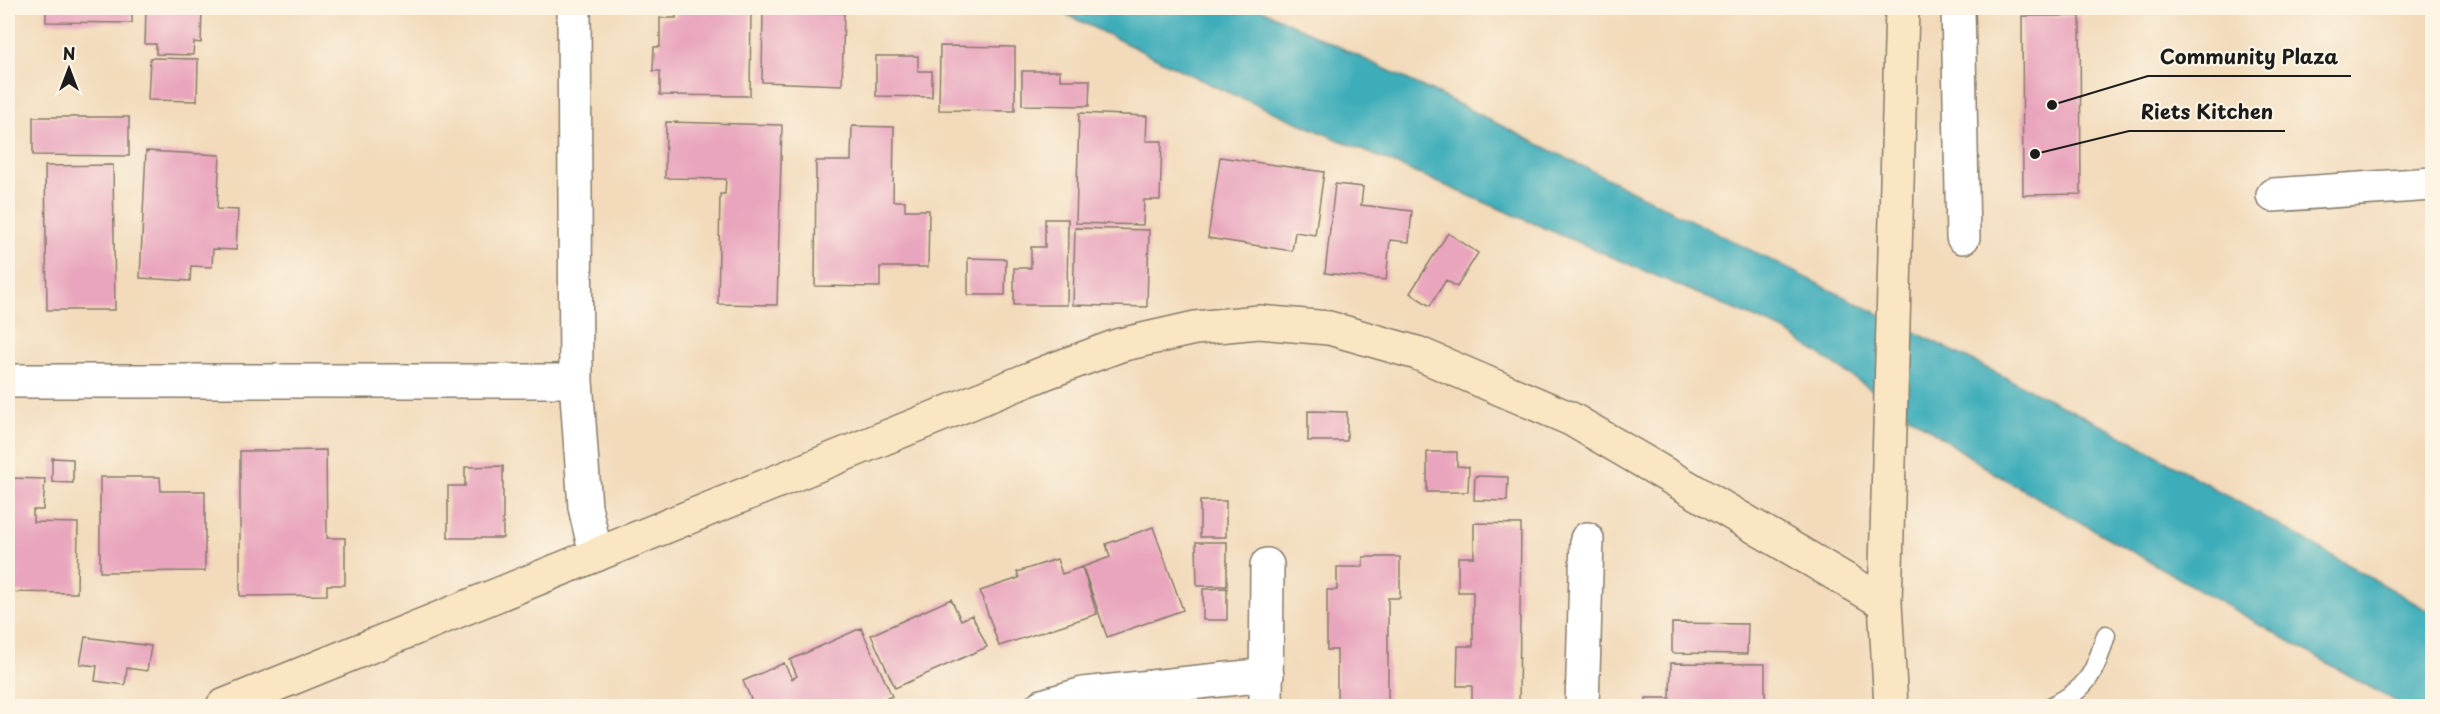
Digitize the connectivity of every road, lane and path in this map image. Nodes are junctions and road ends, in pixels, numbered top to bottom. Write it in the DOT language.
graph roads {
  1 [pos="574,8"];
  2 [pos="1902,8"];
  3 [pos="1958,8"];
  4 [pos="2433,184"];
  5 [pos="2273,195"];
  6 [pos="1963,237"];
  7 [pos="8,381"];
  8 [pos="576,381"];
  9 [pos="1587,539"];
  10 [pos="596,555"];
  11 [pos="1267,565"];
  12 [pos="1885,603"];
  13 [pos="2106,635"];
  14 [pos="1267,675"];
  15 [pos="223,706"];
  16 [pos="1042,706"];
  17 [pos="1266,706"];
  18 [pos="1582,706"];
  19 [pos="1891,706"];
  20 [pos="2052,706"];
  1 -- 8 [label="street"];
  2 -- 12 [label="street"];
  3 -- 6 [label="street"];
  4 -- 5 [label="street"];
  7 -- 8 [label="street"];
  8 -- 10 [label="street"];
  9 -- 18 [label="street"];
  10 -- 12 [label="street"];
  10 -- 15 [label="street"];
  11 -- 14 [label="street"];
  12 -- 19 [label="street"];
  13 -- 20 [label="lane"];
  14 -- 16 [label="street"];
  14 -- 17 [label="street"];
}
